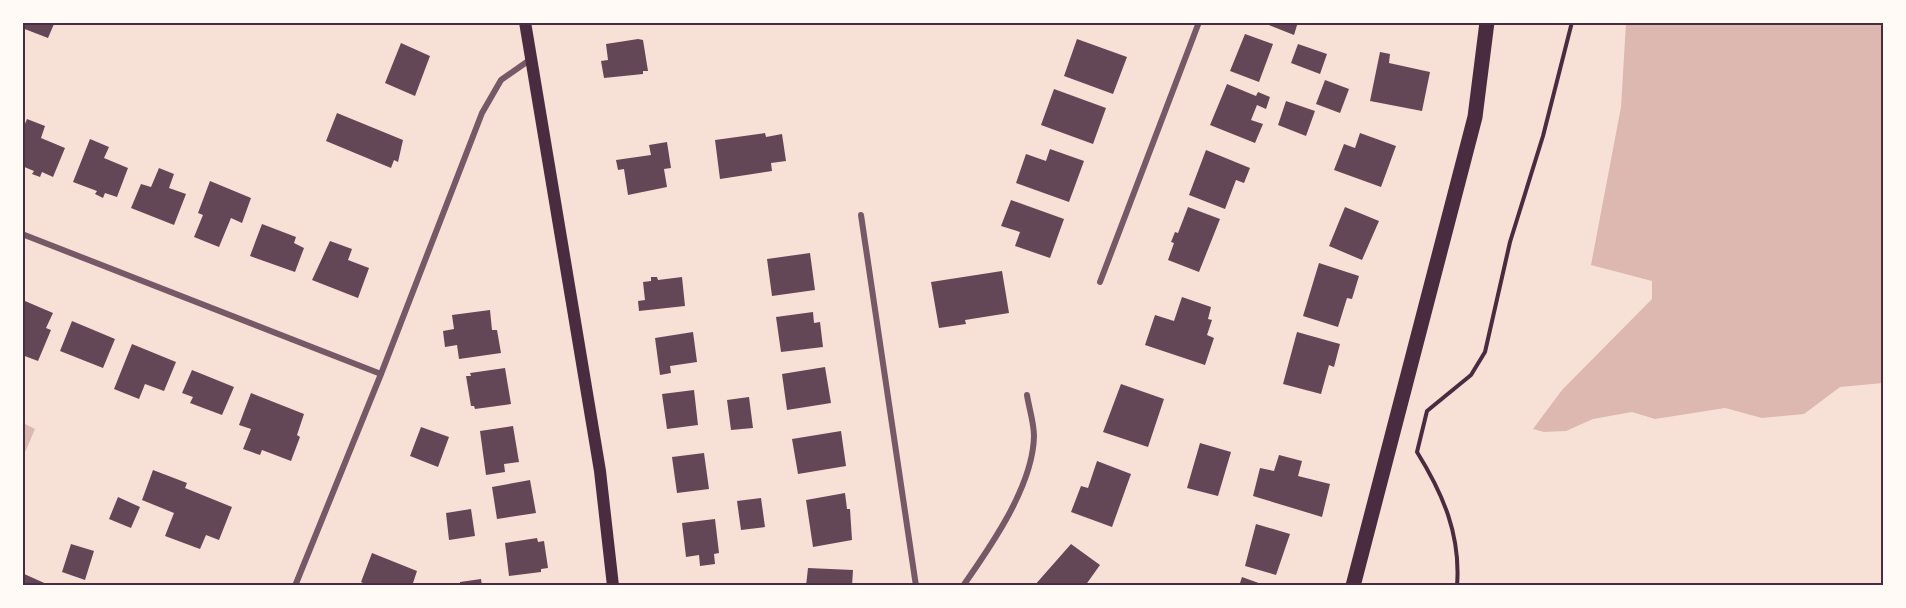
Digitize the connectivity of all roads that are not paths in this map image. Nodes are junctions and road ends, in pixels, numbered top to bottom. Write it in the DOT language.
graph roads {
  1 [pos="525,22"];
  2 [pos="1199,22"];
  3 [pos="1487,22"];
  4 [pos="531,59"];
  5 [pos="861,215"];
  6 [pos="22,234"];
  7 [pos="1100,282"];
  8 [pos="381,374"];
  9 [pos="1026,395"];
  10 [pos="295,585"];
  11 [pos="613,585"];
  12 [pos="916,585"];
  13 [pos="963,585"];
  14 [pos="1353,585"];
  1 -- 4 [label="main road"];
  2 -- 7 [label="street"];
  3 -- 14 [label="main road"];
  4 -- 8 [label="street"];
  4 -- 11 [label="main road"];
  5 -- 12 [label="street"];
  6 -- 8 [label="street"];
  8 -- 10 [label="street"];
  9 -- 13 [label="street"];
}
